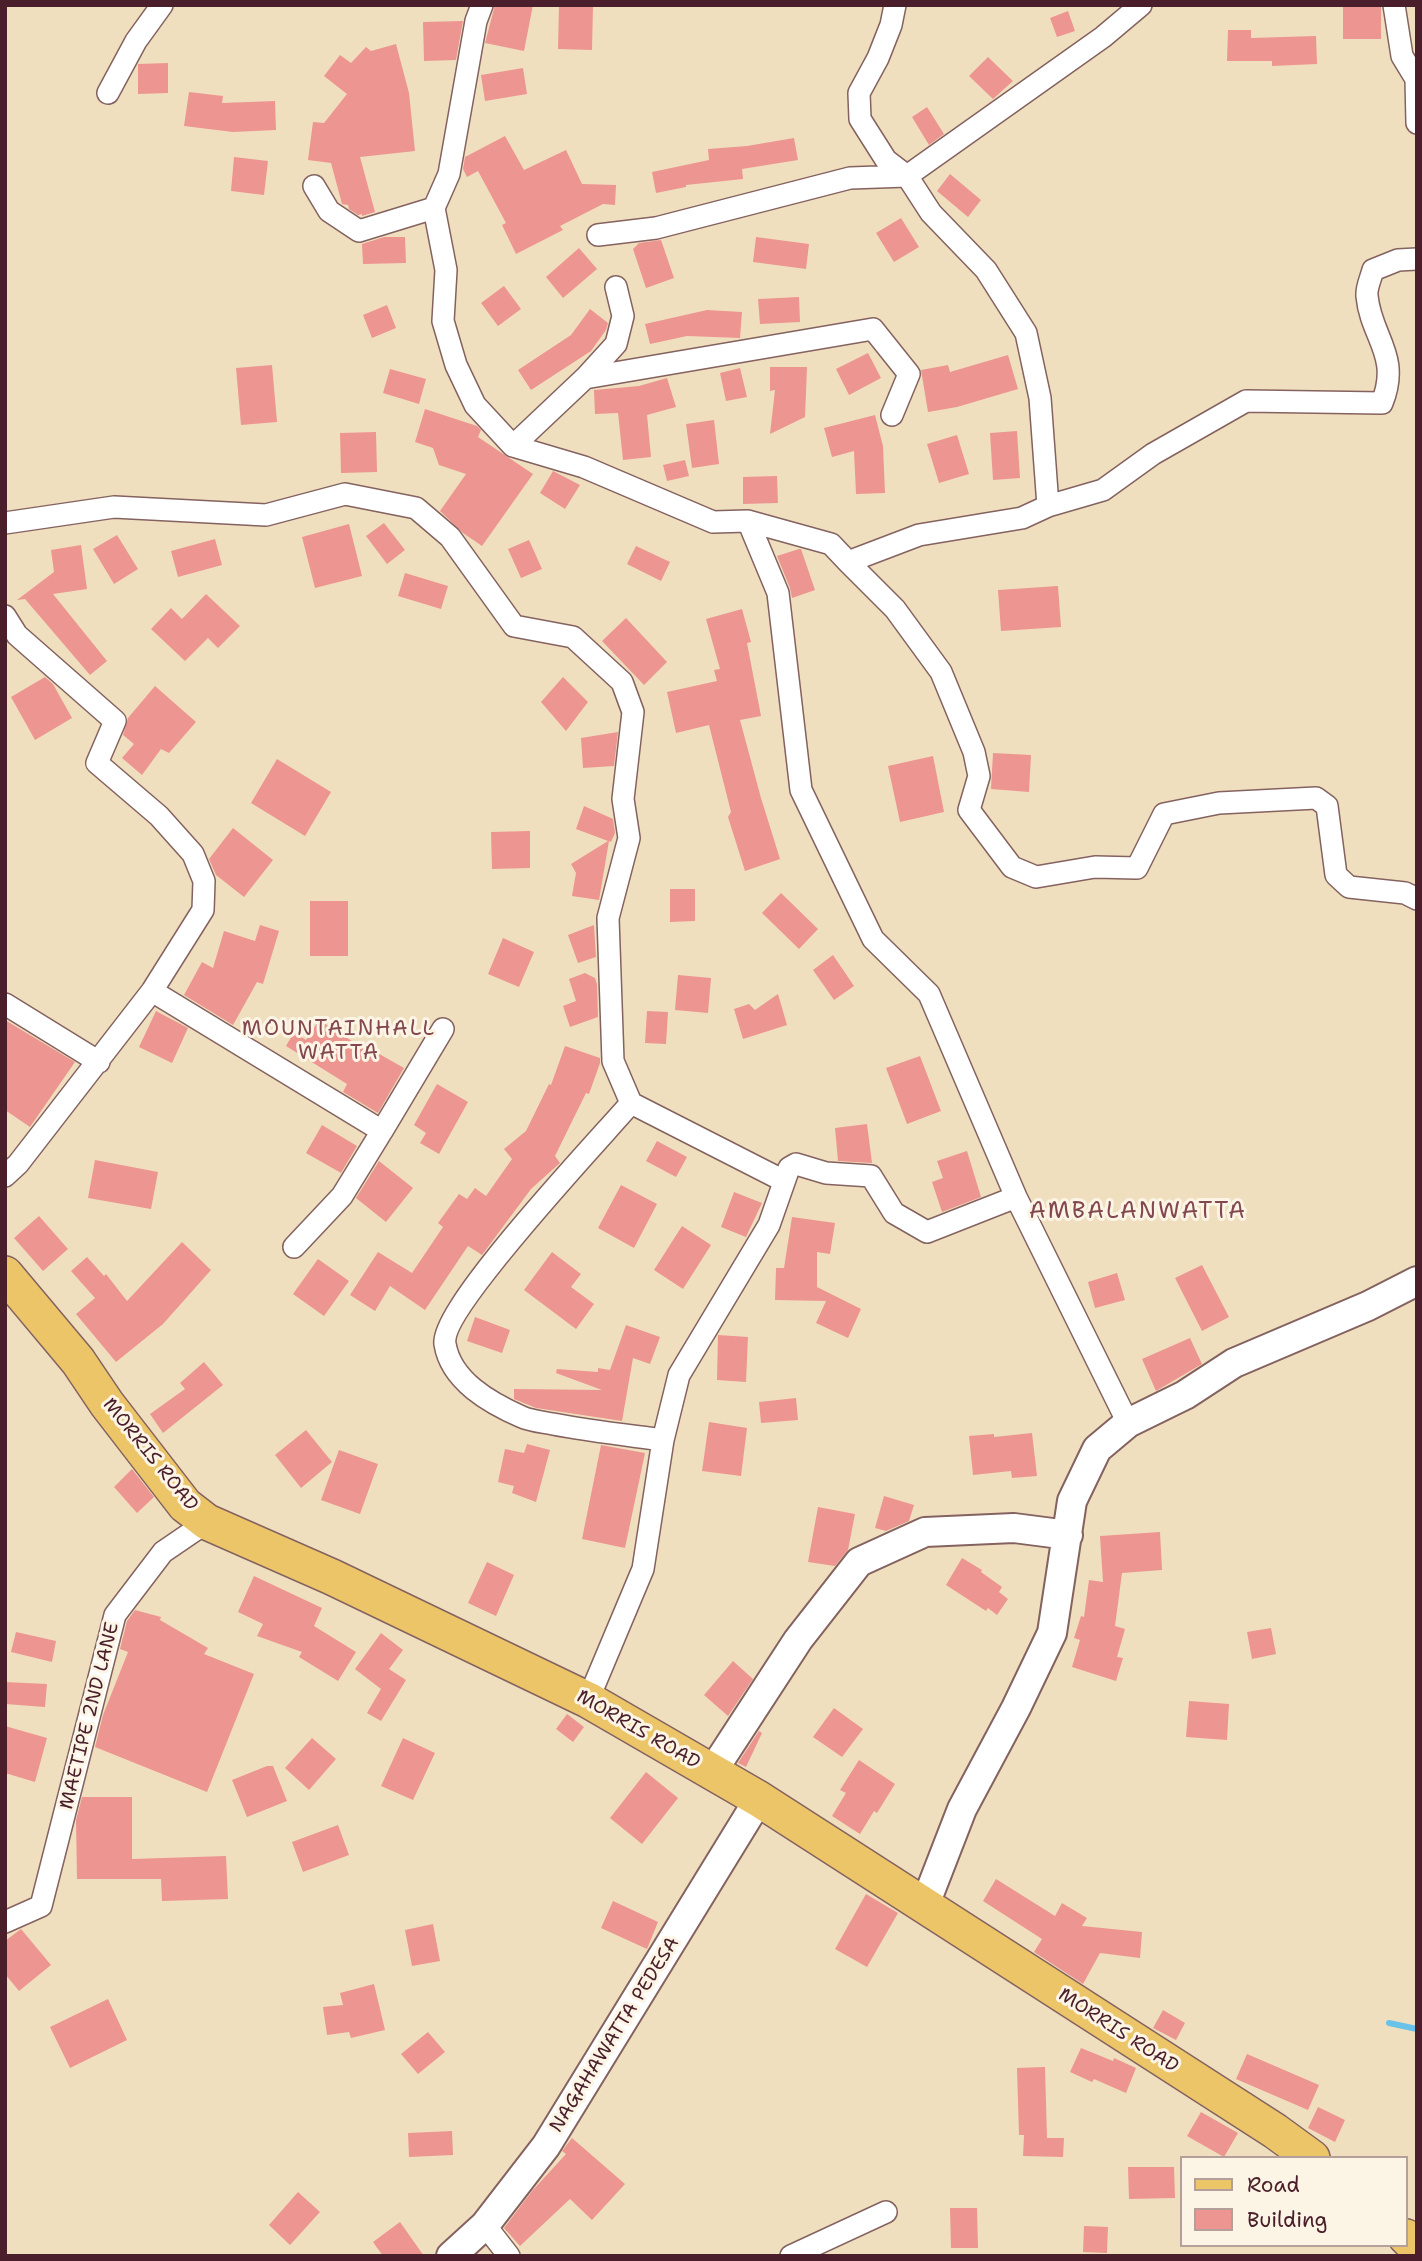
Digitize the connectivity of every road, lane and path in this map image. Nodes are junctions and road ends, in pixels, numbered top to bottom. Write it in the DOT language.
graph roads {
  1 [pos="162,5"];
  2 [pos="482,5"];
  3 [pos="895,5"];
  4 [pos="1141,5"];
  5 [pos="1394,5"];
  6 [pos="1416,78"];
  7 [pos="108,93"];
  8 [pos="1417,123"];
  9 [pos="907,176"];
  10 [pos="314,186"];
  11 [pos="434,208"];
  12 [pos="598,235"];
  13 [pos="1417,259"];
  14 [pos="616,287"];
  15 [pos="586,378"];
  16 [pos="892,415"];
  17 [pos="513,446"];
  18 [pos="1048,506"];
  19 [pos="748,521"];
  20 [pos="5,523"];
  21 [pos="848,562"];
  22 [pos="5,616"];
  23 [pos="1417,899"];
  24 [pos="152,991"];
  25 [pos="5,1004"];
  26 [pos="443,1029"];
  27 [pos="99,1062"];
  28 [pos="631,1103"];
  29 [pos="382,1131"];
  30 [pos="5,1176"];
  31 [pos="785,1181"];
  32 [pos="1016,1196"];
  33 [pos="294,1247"];
  34 [pos="5,1274"];
  35 [pos="1417,1281"];
  36 [pos="1128,1423"];
  37 [pos="663,1440"];
  38 [pos="207,1522"];
  39 [pos="1068,1535"];
  40 [pos="588,1700"];
  41 [pos="712,1772"];
  42 [pos="759,1799"];
  43 [pos="923,1907"];
  44 [pos="5,1922"];
  45 [pos="1309,2156"];
  46 [pos="886,2212"];
  47 [pos="485,2225"];
  48 [pos="451,2256"];
  49 [pos="509,2256"];
  50 [pos="791,2256"];
  1 -- 7 [label="street"];
  2 -- 11 [label="street"];
  3 -- 9 [label="street"];
  4 -- 9 [label="street"];
  5 -- 6 [label="street"];
  6 -- 8 [label="street"];
  9 -- 12 [label="street"];
  9 -- 18 [label="street"];
  10 -- 11 [label="street"];
  11 -- 17 [label="street"];
  13 -- 18 [label="street"];
  14 -- 15 [label="street"];
  15 -- 16 [label="street"];
  15 -- 17 [label="street"];
  17 -- 19 [label="street"];
  18 -- 21 [label="street"];
  19 -- 21 [label="street"];
  19 -- 32 [label="street"];
  20 -- 28 [label="street"];
  21 -- 23 [label="street"];
  22 -- 24 [label="street"];
  24 -- 27 [label="street"];
  24 -- 29 [label="street"];
  25 -- 27 [label="street"];
  26 -- 29 [label="street"];
  27 -- 30 [label="street"];
  28 -- 31 [label="street"];
  28 -- 37 [label="street"];
  29 -- 33 [label="street"];
  31 -- 32 [label="street"];
  31 -- 37 [label="street"];
  32 -- 36 [label="street"];
  34 -- 38 [label="main road, MORRIS ROAD"];
  35 -- 36 [label="street"];
  36 -- 39 [label="street"];
  37 -- 40 [label="street"];
  38 -- 40 [label="main road, MORRIS ROAD"];
  38 -- 44 [label="street, MAETIPE 2ND LANE"];
  39 -- 41 [label="street"];
  39 -- 43 [label="street"];
  40 -- 41 [label="main road, MORRIS ROAD"];
  41 -- 42 [label="main road, MORRIS ROAD"];
  42 -- 43 [label="main road, MORRIS ROAD"];
  42 -- 47 [label="street, NAGAHAWATTA PEDESA"];
  43 -- 45 [label="main road, MORRIS ROAD"];
  46 -- 50 [label="street"];
  47 -- 48 [label="street, NAGAHAWATTA PEDESA"];
  47 -- 49 [label="street"];
}
